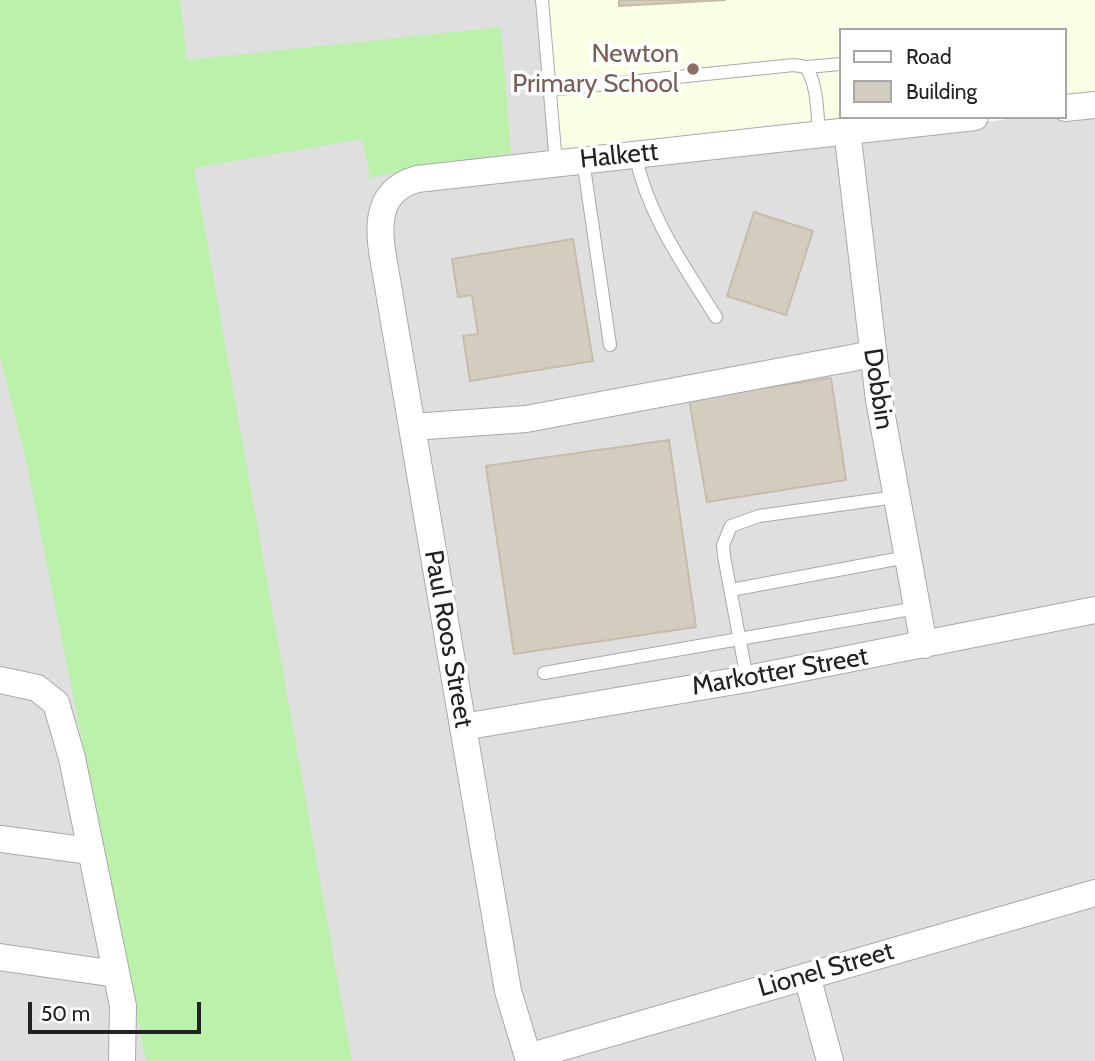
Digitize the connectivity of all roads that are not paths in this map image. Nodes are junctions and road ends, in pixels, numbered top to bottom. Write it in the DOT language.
graph roads {
  1 [pos="542,0"];
  2 [pos="839,64"];
  3 [pos="806,67"];
  4 [pos="550,90"];
  5 [pos="1095,105"];
  6 [pos="1067,108"];
  7 [pos="955,119"];
  8 [pos="847,130"];
  9 [pos="818,134"];
  10 [pos="635,154"];
  11 [pos="583,160"];
  12 [pos="556,163"];
  13 [pos="393,191"];
  14 [pos="716,317"];
  15 [pos="610,345"];
  16 [pos="873,354"];
  17 [pos="412,427"];
  18 [pos="897,498"];
  19 [pos="907,557"];
  20 [pos="731,590"];
  21 [pos="917,608"];
  22 [pos="1095,610"];
  23 [pos="740,639"];
  24 [pos="924,645"];
  25 [pos="544,673"];
  26 [pos="747,679"];
  27 [pos="0,680"];
  28 [pos="463,727"];
  29 [pos="0,839"];
  30 [pos="90,851"];
  31 [pos="1095,893"];
  32 [pos="0,957"];
  33 [pos="116,974"];
  34 [pos="807,976"];
  35 [pos="558,1049"];
  36 [pos="520,1059"];
  37 [pos="121,1061"];
  38 [pos="830,1061"];
  1 -- 4 [label="lane"];
  2 -- 3 [label="lane"];
  3 -- 4 [label="lane"];
  3 -- 9 [label="lane"];
  4 -- 12 [label="lane"];
  5 -- 6 [label="street"];
  7 -- 8 [label="street, Halkett"];
  8 -- 9 [label="street, Halkett"];
  8 -- 16 [label="street, Dobbin"];
  9 -- 10 [label="street, Halkett"];
  10 -- 11 [label="street, Halkett"];
  10 -- 14 [label="lane"];
  11 -- 12 [label="street, Halkett"];
  11 -- 15 [label="lane"];
  12 -- 13 [label="street, Halkett"];
  13 -- 17 [label="street, Paul Roos Street"];
  16 -- 17 [label="street"];
  16 -- 18 [label="street, Dobbin"];
  17 -- 28 [label="street, Paul Roos Street"];
  18 -- 19 [label="street, Dobbin"];
  18 -- 20 [label="lane"];
  19 -- 20 [label="lane"];
  19 -- 21 [label="street, Dobbin"];
  20 -- 23 [label="lane"];
  21 -- 23 [label="lane"];
  21 -- 24 [label="street, Dobbin"];
  22 -- 24 [label="street, Markotter Street"];
  23 -- 25 [label="lane"];
  23 -- 26 [label="lane"];
  24 -- 26 [label="street, Markotter Street"];
  26 -- 28 [label="street, Markotter Street"];
  27 -- 30 [label="street"];
  28 -- 36 [label="street, Paul Roos Street"];
  29 -- 30 [label="street"];
  30 -- 33 [label="street"];
  31 -- 34 [label="street, Lionel Street"];
  32 -- 33 [label="street"];
  33 -- 37 [label="street"];
  34 -- 35 [label="street, Lionel Street"];
  34 -- 38 [label="street"];
  35 -- 36 [label="street, Paul Roos Street"];
}
